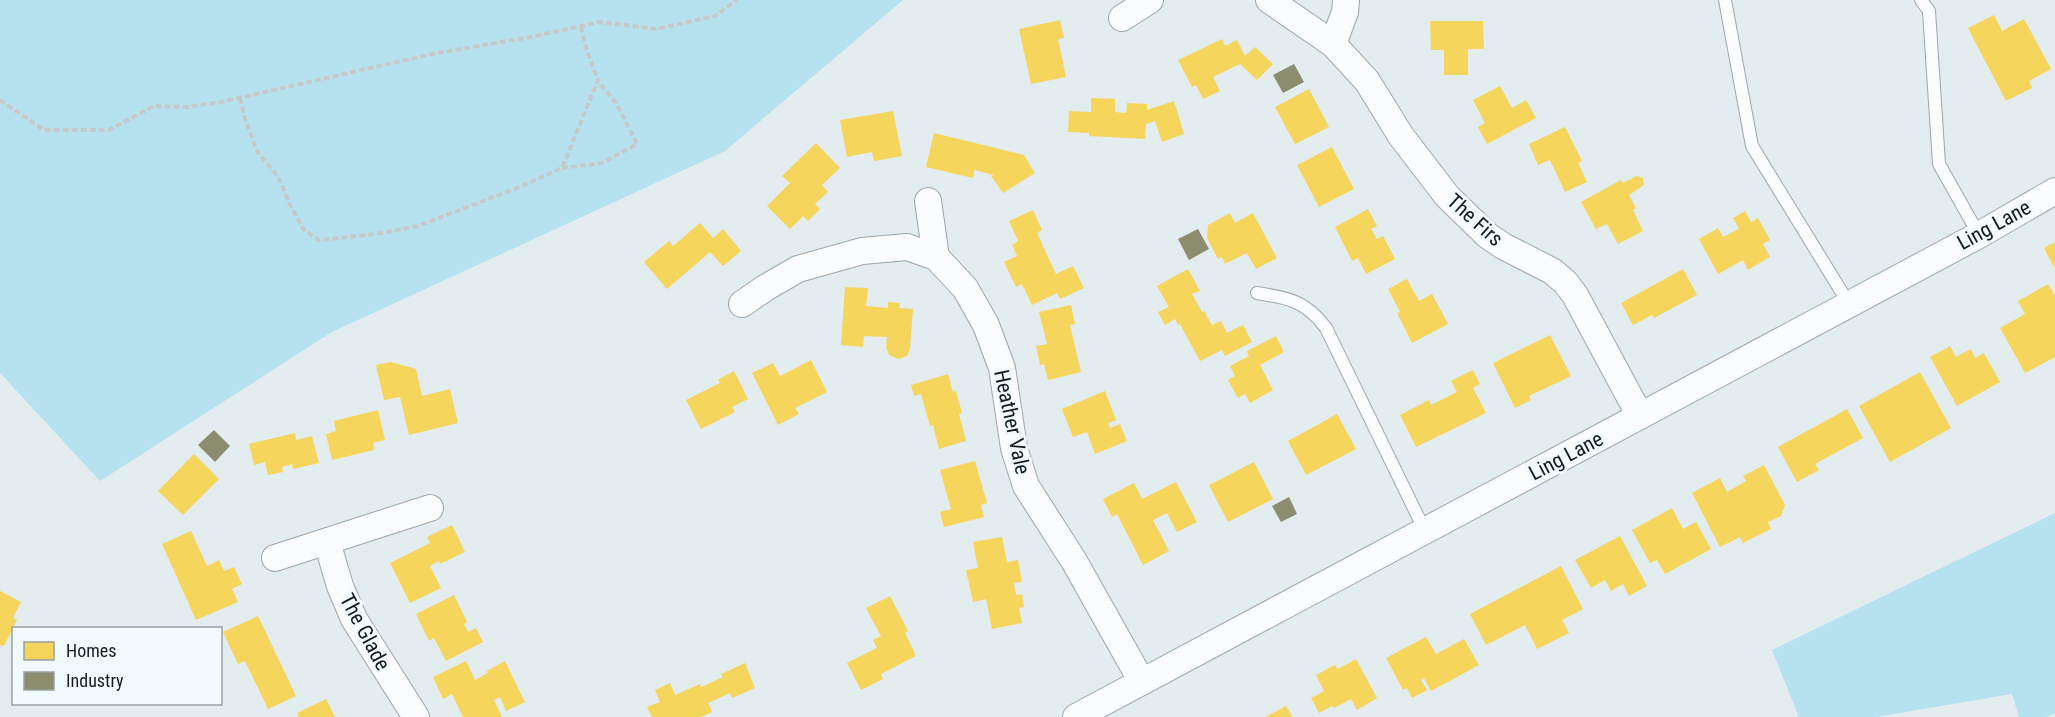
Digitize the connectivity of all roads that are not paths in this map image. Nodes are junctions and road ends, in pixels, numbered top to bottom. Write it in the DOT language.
graph roads {
  1 [pos="1149,0"];
  2 [pos="1269,0"];
  3 [pos="1346,0"];
  4 [pos="1725,0"];
  5 [pos="1921,0"];
  6 [pos="1122,18"];
  7 [pos="1333,44"];
  8 [pos="2055,191"];
  9 [pos="928,201"];
  10 [pos="1979,234"];
  11 [pos="936,257"];
  12 [pos="1257,293"];
  13 [pos="742,304"];
  14 [pos="1849,304"];
  15 [pos="1640,416"];
  16 [pos="430,508"];
  17 [pos="1425,531"];
  18 [pos="327,542"];
  19 [pos="275,558"];
  20 [pos="1142,682"];
  21 [pos="416,717"];
  22 [pos="1076,717"];
  1 -- 6 [label="street"];
  2 -- 7 [label="street, The Firs"];
  3 -- 7 [label="street"];
  4 -- 14 [label="lane"];
  5 -- 10 [label="lane"];
  7 -- 15 [label="street, The Firs"];
  8 -- 10 [label="street, Ling Lane"];
  9 -- 11 [label="street"];
  10 -- 14 [label="street, Ling Lane"];
  11 -- 13 [label="street, Heather Vale"];
  11 -- 20 [label="street, Heather Vale"];
  12 -- 17 [label="lane"];
  14 -- 15 [label="street, Ling Lane"];
  15 -- 17 [label="street, Ling Lane"];
  16 -- 18 [label="street"];
  17 -- 20 [label="street, Ling Lane"];
  18 -- 19 [label="street"];
  18 -- 21 [label="street, The Glade"];
  20 -- 22 [label="street, Ling Lane"];
}
